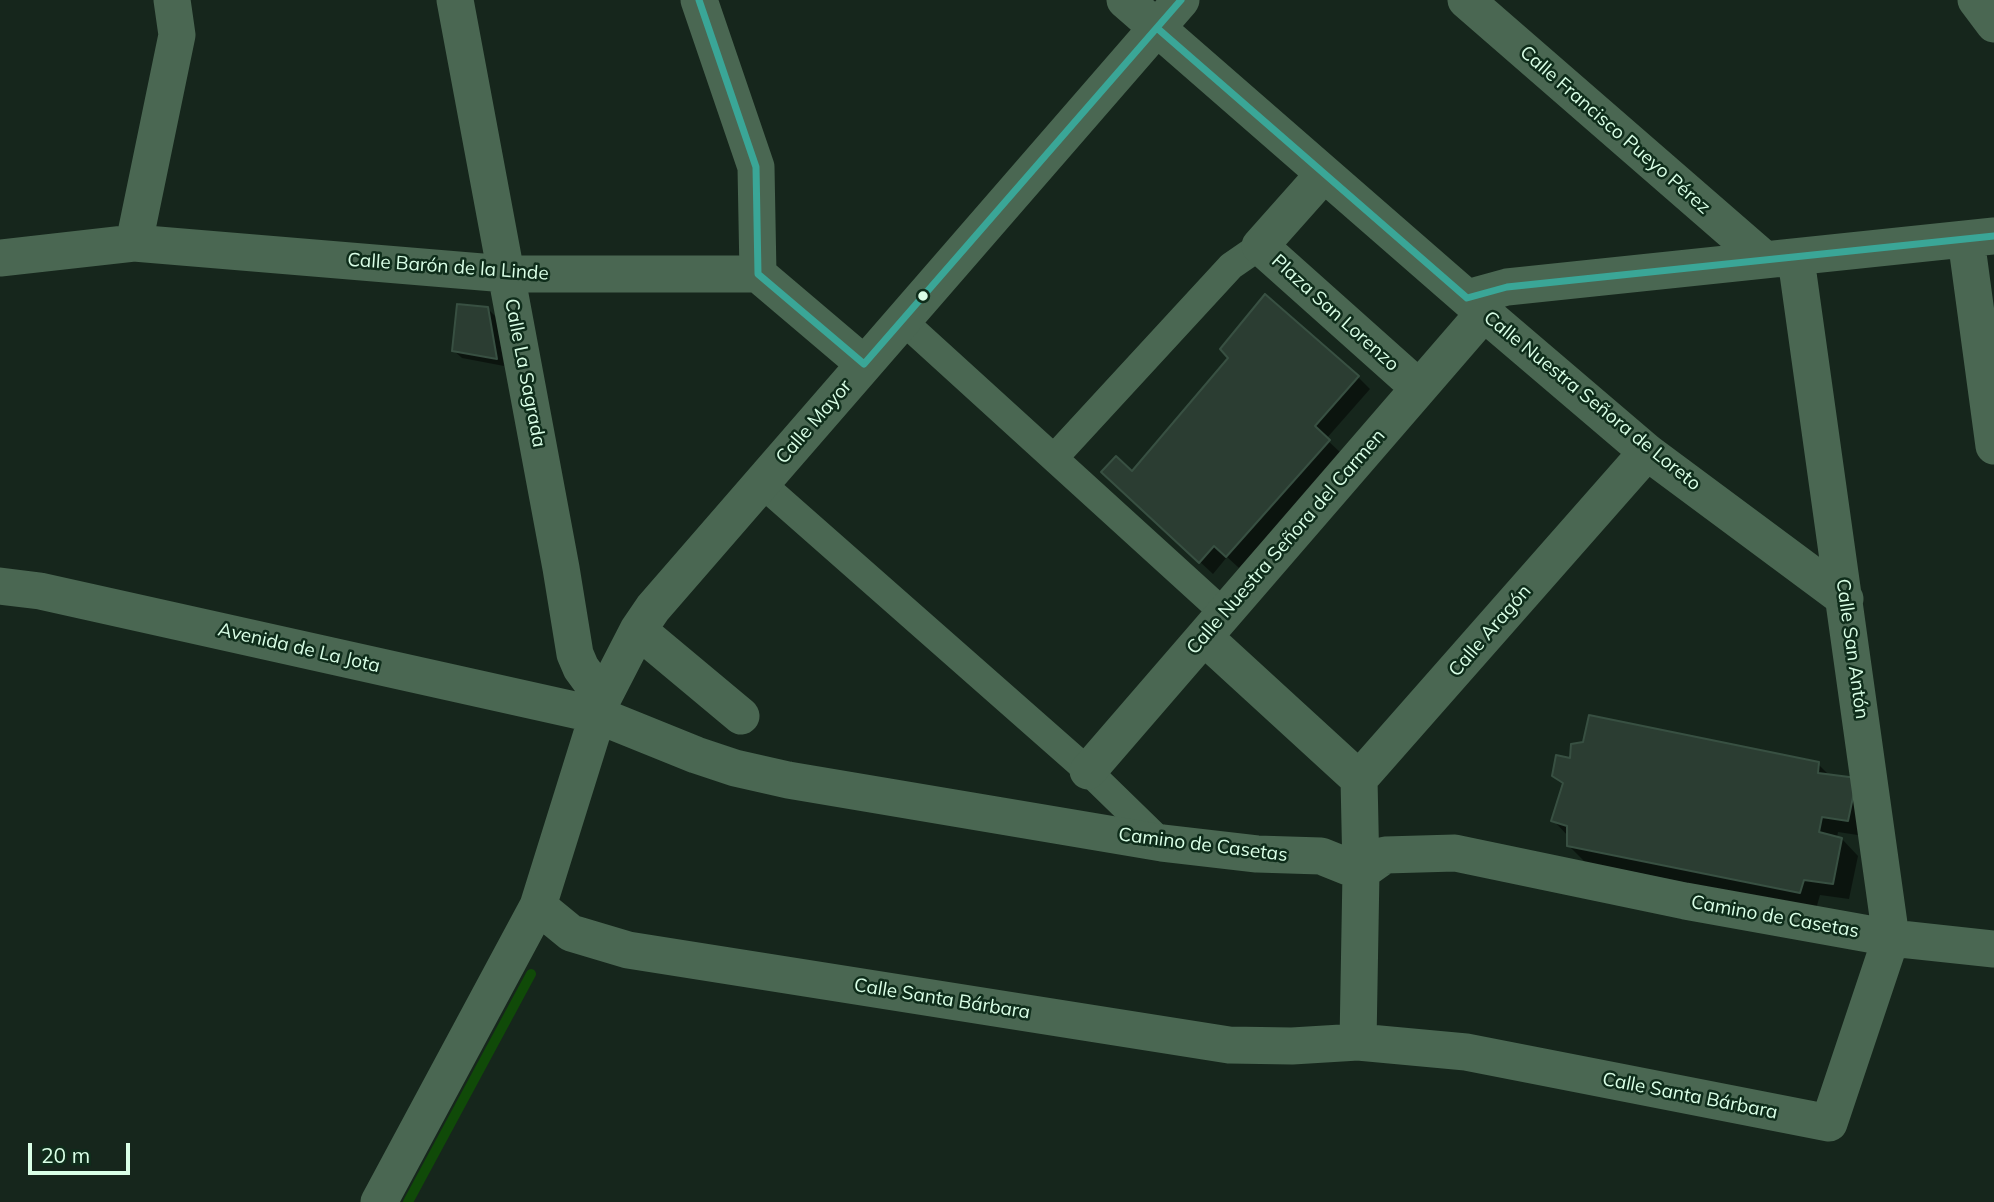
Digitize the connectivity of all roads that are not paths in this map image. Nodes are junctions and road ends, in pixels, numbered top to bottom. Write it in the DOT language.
graph roads {
  1 [pos="172,0"];
  2 [pos="455,0"];
  3 [pos="699,0"];
  4 [pos="1125,0"];
  5 [pos="1181,0"];
  6 [pos="1466,0"];
  7 [pos="1976,0"];
  8 [pos="1994,24"];
  9 [pos="1157,28"];
  10 [pos="1324,174"];
  11 [pos="1980,238"];
  12 [pos="134,243"];
  13 [pos="1260,246"];
  14 [pos="0,258"];
  15 [pos="1779,259"];
  16 [pos="506,274"];
  17 [pos="758,274"];
  18 [pos="1475,305"];
  19 [pos="902,320"];
  20 [pos="864,364"];
  21 [pos="1419,388"];
  22 [pos="1994,446"];
  23 [pos="1647,452"];
  24 [pos="1054,458"];
  25 [pos="761,482"];
  26 [pos="0,586"];
  27 [pos="1845,599"];
  28 [pos="1214,625"];
  29 [pos="638,630"];
  30 [pos="600,706"];
  31 [pos="741,716"];
  32 [pos="1088,771"];
  33 [pos="1359,779"];
  34 [pos="1360,821"];
  35 [pos="1162,843"];
  36 [pos="1321,856"];
  37 [pos="1373,863"];
  38 [pos="538,906"];
  39 [pos="1891,938"];
  40 [pos="1994,949"];
  41 [pos="1358,1042"];
  42 [pos="379,1202"];
  1 -- 12 [label="street"];
  2 -- 16 [label="street, Calle La Sagrada"];
  3 -- 17 [label="street"];
  4 -- 9 [label="street, Calle Nuestra Señora de Loreto"];
  5 -- 9 [label="street, Calle Mayor"];
  6 -- 15 [label="street, Calle Francisco Pueyo Pérez"];
  7 -- 8 [label="street"];
  9 -- 10 [label="street, Calle Nuestra Señora de Loreto"];
  9 -- 19 [label="street, Calle Mayor"];
  10 -- 13 [label="street, Plaza San Lorenzo"];
  10 -- 18 [label="street, Calle Nuestra Señora de Loreto"];
  11 -- 15 [label="street"];
  11 -- 22 [label="street"];
  12 -- 14 [label="street, Calle Barón de la Linde"];
  12 -- 16 [label="street, Calle Barón de la Linde"];
  13 -- 21 [label="street, Plaza San Lorenzo"];
  13 -- 24 [label="street"];
  15 -- 18 [label="street"];
  15 -- 27 [label="street, Calle San Antón"];
  16 -- 17 [label="street, Calle Barón de la Linde"];
  16 -- 30 [label="street, Calle La Sagrada"];
  17 -- 20 [label="street"];
  18 -- 21 [label="street, Calle Nuestra Señora del Carmen"];
  18 -- 23 [label="street, Calle Nuestra Señora de Loreto"];
  19 -- 20 [label="street, Calle Mayor"];
  19 -- 24 [label="street"];
  20 -- 25 [label="street, Calle Mayor"];
  21 -- 28 [label="street, Calle Nuestra Señora del Carmen"];
  23 -- 27 [label="street, Calle Nuestra Señora de Loreto"];
  23 -- 33 [label="street, Calle Aragón"];
  24 -- 28 [label="street"];
  25 -- 29 [label="street, Calle Mayor"];
  25 -- 32 [label="street"];
  26 -- 30 [label="street, Avenida de La Jota"];
  27 -- 39 [label="street, Calle San Antón"];
  28 -- 32 [label="street, Calle Nuestra Señora del Carmen"];
  28 -- 33 [label="street"];
  29 -- 30 [label="street, Calle Mayor"];
  29 -- 31 [label="street"];
  30 -- 35 [label="street, Camino de Casetas"];
  30 -- 38 [label="street, Calle Mayor"];
  32 -- 35 [label="street"];
  33 -- 34 [label="street"];
  34 -- 36 [label="street"];
  34 -- 37 [label="street"];
  35 -- 36 [label="street, Camino de Casetas"];
  36 -- 37 [label="street, Camino de Casetas"];
  37 -- 39 [label="street, Camino de Casetas"];
  37 -- 41 [label="street"];
  38 -- 41 [label="street, Calle Santa Bárbara"];
  38 -- 42 [label="street, Calle Mayor"];
  39 -- 40 [label="street"];
  39 -- 41 [label="street, Calle Santa Bárbara"];
}
